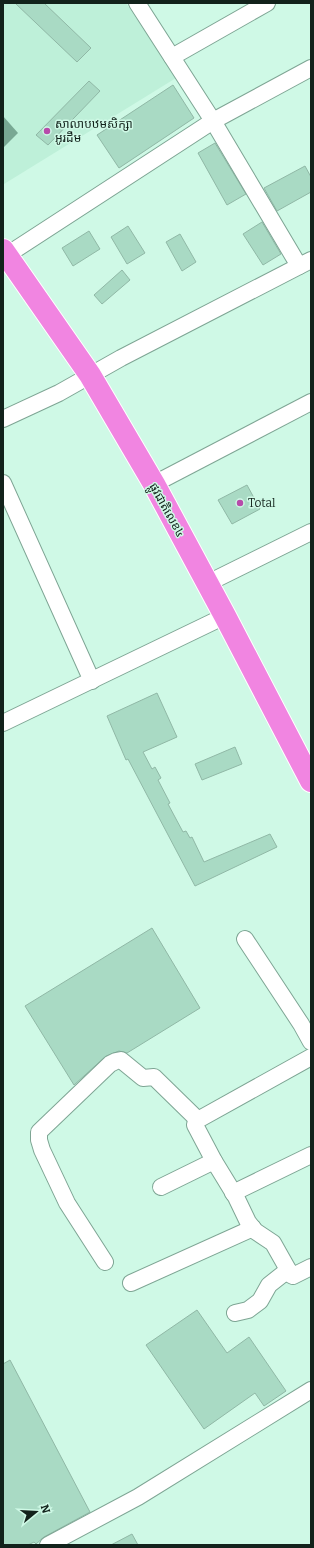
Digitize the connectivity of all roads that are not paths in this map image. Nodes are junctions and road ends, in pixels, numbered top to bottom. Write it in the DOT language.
graph roads {
  1 [pos="137,3"];
  2 [pos="267,3"];
  3 [pos="172,57"];
  4 [pos="311,68"];
  5 [pos="213,121"];
  6 [pos="5,253"];
  7 [pos="305,263"];
  8 [pos="90,375"];
  9 [pos="311,402"];
  10 [pos="3,418"];
  11 [pos="3,483"];
  12 [pos="154,484"];
  13 [pos="311,532"];
  14 [pos="208,584"];
  15 [pos="225,616"];
  16 [pos="92,681"];
  17 [pos="4,721"];
  18 [pos="311,781"];
  19 [pos="244,939"];
  20 [pos="311,1042"];
  21 [pos="311,1057"];
  22 [pos="198,1120"];
  23 [pos="311,1155"];
  24 [pos="214,1161"];
  25 [pos="161,1187"];
  26 [pos="234,1193"];
  27 [pos="252,1228"];
  28 [pos="105,1262"];
  29 [pos="311,1267"];
  30 [pos="288,1270"];
  31 [pos="130,1283"];
  32 [pos="235,1313"];
  33 [pos="311,1390"];
  34 [pos="48,1545"];
  1 -- 3 [label="street"];
  2 -- 3 [label="street"];
  3 -- 5 [label="street"];
  4 -- 5 [label="street"];
  5 -- 6 [label="street"];
  5 -- 7 [label="street"];
  6 -- 8 [label="highway, ផ្លូវជាតិលេខ៤"];
  7 -- 8 [label="street"];
  8 -- 10 [label="street"];
  8 -- 12 [label="highway, ផ្លូវជាតិលេខ៤"];
  9 -- 12 [label="street"];
  11 -- 16 [label="street"];
  12 -- 14 [label="highway, ផ្លូវជាតិលេខ៤"];
  13 -- 14 [label="street"];
  14 -- 15 [label="highway, ផ្លូវជាតិលេខ៤"];
  15 -- 16 [label="street"];
  15 -- 18 [label="highway, ផ្លូវជាតិលេខ៤"];
  16 -- 17 [label="street"];
  19 -- 20 [label="street"];
  21 -- 22 [label="street"];
  22 -- 24 [label="street"];
  22 -- 28 [label="street"];
  23 -- 26 [label="street"];
  24 -- 25 [label="street"];
  24 -- 26 [label="street"];
  26 -- 27 [label="street"];
  27 -- 30 [label="street"];
  27 -- 31 [label="street"];
  29 -- 30 [label="street"];
  30 -- 32 [label="street"];
  33 -- 34 [label="street"];
}
